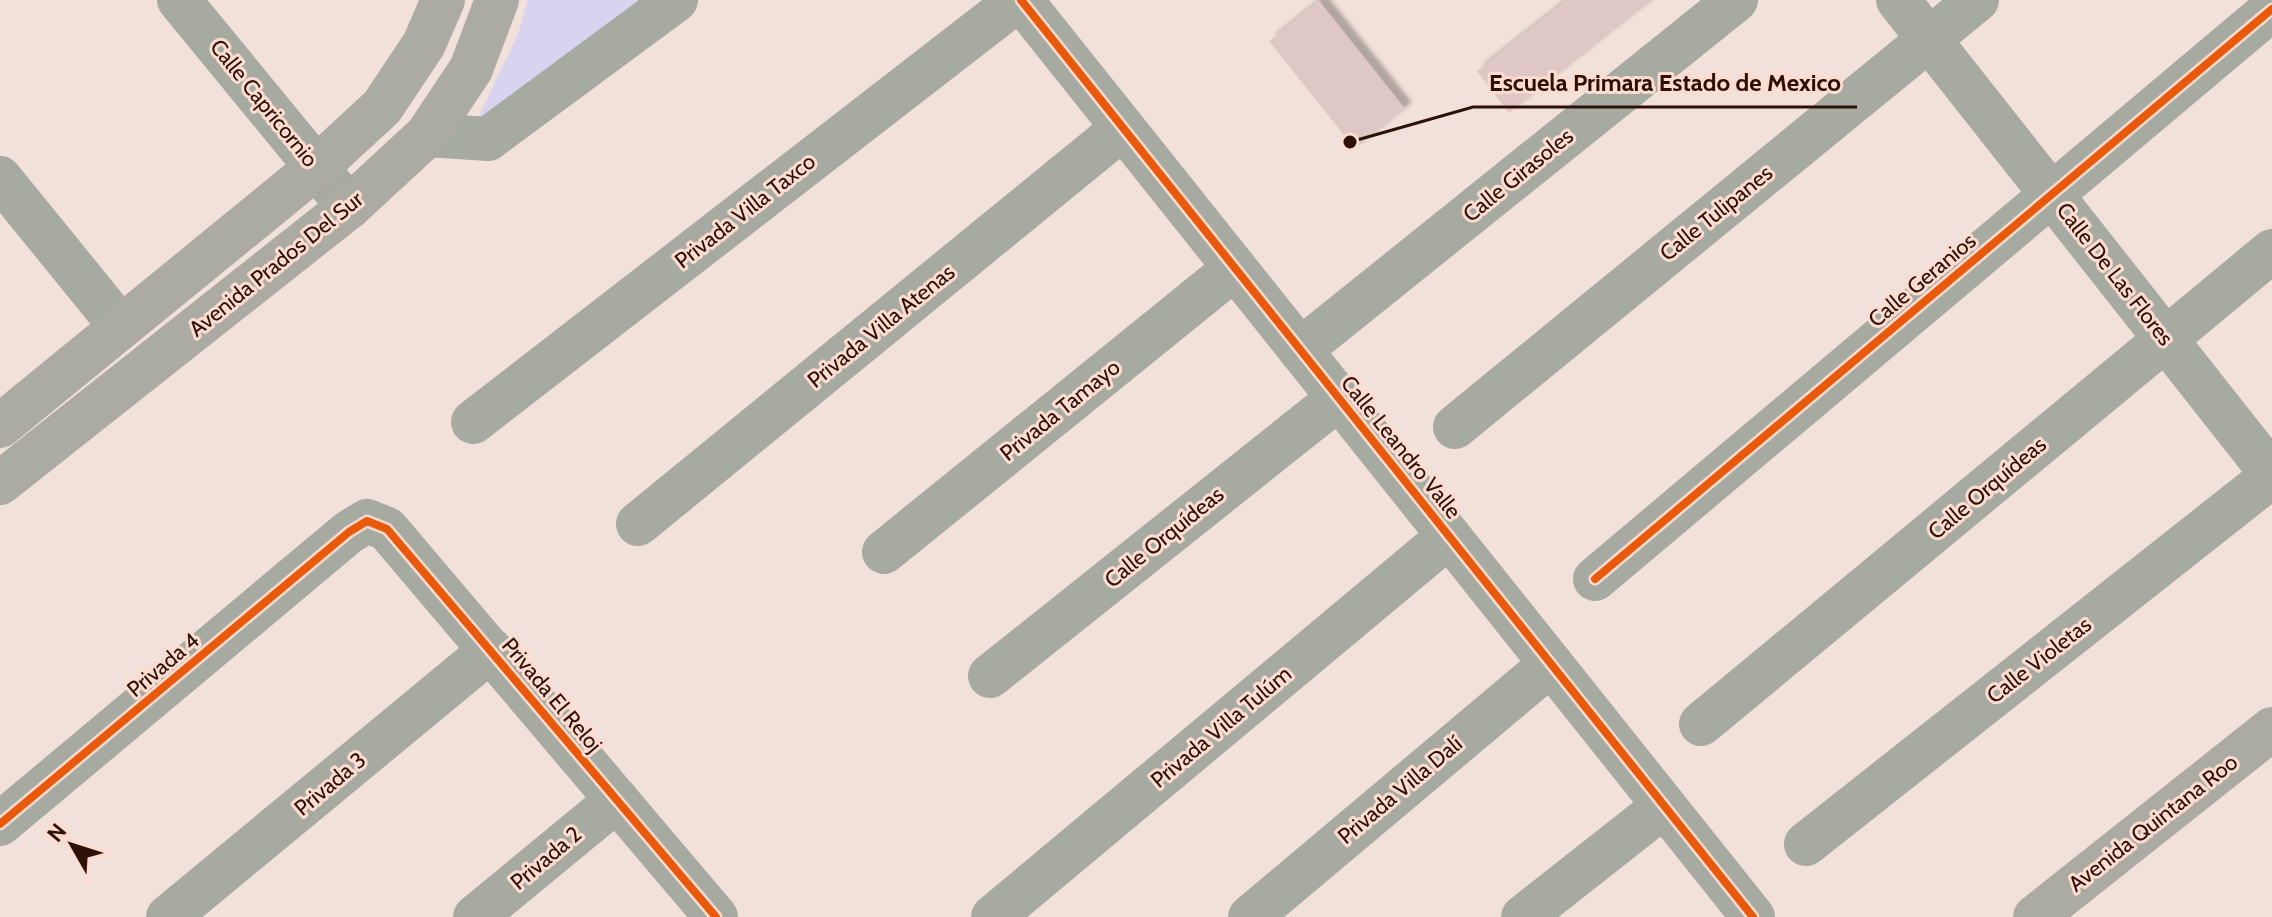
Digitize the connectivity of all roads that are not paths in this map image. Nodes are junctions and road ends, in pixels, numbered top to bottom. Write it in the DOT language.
graph roads {
  1 [pos="179,0"];
  2 [pos="443,0"];
  3 [pos="497,0"];
  4 [pos="676,0"];
  5 [pos="1019,0"];
  6 [pos="1736,0"];
  7 [pos="1898,0"];
  8 [pos="1977,0"];
  9 [pos="2272,9"];
  10 [pos="1929,39"];
  11 [pos="1123,128"];
  12 [pos="427,135"];
  13 [pos="317,167"];
  14 [pos="0,178"];
  15 [pos="2052,194"];
  16 [pos="349,207"];
  17 [pos="2272,251"];
  18 [pos="1235,268"];
  19 [pos="121,327"];
  20 [pos="2166,339"];
  21 [pos="1300,350"];
  22 [pos="1339,398"];
  23 [pos="473,422"];
  24 [pos="0,426"];
  25 [pos="1455,427"];
  26 [pos="2272,475"];
  27 [pos="0,483"];
  28 [pos="638,524"];
  29 [pos="349,532"];
  30 [pos="1449,536"];
  31 [pos="884,552"];
  32 [pos="1595,579"];
  33 [pos="491,650"];
  34 [pos="1551,664"];
  35 [pos="990,676"];
  36 [pos="1701,724"];
  37 [pos="2271,730"];
  38 [pos="617,800"];
  39 [pos="1664,806"];
  40 [pos="0,824"];
  41 [pos="1806,844"];
  42 [pos="168,917"];
  43 [pos="475,917"];
  44 [pos="716,917"];
  45 [pos="993,917"];
  46 [pos="1250,917"];
  47 [pos="1523,917"];
  48 [pos="1753,917"];
  49 [pos="2035,917"];
  1 -- 13 [label="street, Calle Capricornio"];
  2 -- 13 [label="main road"];
  3 -- 12 [label="main road, Avenida Prados Del Sur"];
  4 -- 12 [label="street"];
  5 -- 11 [label="street, Calle Leandro Valle"];
  5 -- 23 [label="street, Privada Villa Taxco"];
  6 -- 21 [label="street, Calle Girasoles"];
  7 -- 10 [label="street, Calle De Las Flores"];
  8 -- 10 [label="street, Calle Tulipanes"];
  9 -- 15 [label="street, Calle Geranios"];
  10 -- 15 [label="street, Calle De Las Flores"];
  10 -- 25 [label="street, Calle Tulipanes"];
  11 -- 18 [label="street, Calle Leandro Valle"];
  11 -- 28 [label="street, Privada Villa Atenas"];
  12 -- 16 [label="main road, Avenida Prados Del Sur"];
  13 -- 16 [label="street, Calle Capricornio"];
  13 -- 19 [label="main road"];
  14 -- 19 [label="street"];
  15 -- 20 [label="street, Calle De Las Flores"];
  15 -- 32 [label="street, Calle Geranios"];
  16 -- 27 [label="main road, Avenida Prados Del Sur"];
  17 -- 20 [label="street, Calle Orquídeas"];
  18 -- 21 [label="street, Calle Leandro Valle"];
  18 -- 31 [label="street, Privada Tamayo"];
  19 -- 24 [label="main road"];
  20 -- 26 [label="street, Calle De Las Flores"];
  20 -- 36 [label="street, Calle Orquídeas"];
  21 -- 22 [label="street, Calle Leandro Valle"];
  22 -- 30 [label="street, Calle Leandro Valle"];
  22 -- 35 [label="street, Calle Orquídeas"];
  26 -- 41 [label="street, Calle Violetas"];
  29 -- 33 [label="street, Privada El Reloj"];
  29 -- 40 [label="street, Privada 4"];
  30 -- 34 [label="street, Calle Leandro Valle"];
  30 -- 45 [label="street, Privada Villa Tulúm"];
  33 -- 38 [label="street, Privada El Reloj"];
  33 -- 42 [label="street, Privada 3"];
  34 -- 39 [label="street, Calle Leandro Valle"];
  34 -- 46 [label="street, Privada Villa Dalí"];
  37 -- 49 [label="main road, Avenida Quintana Roo"];
  38 -- 43 [label="street, Privada 2"];
  38 -- 44 [label="street, Privada El Reloj"];
  39 -- 47 [label="street"];
  39 -- 48 [label="street, Calle Leandro Valle"];
}
